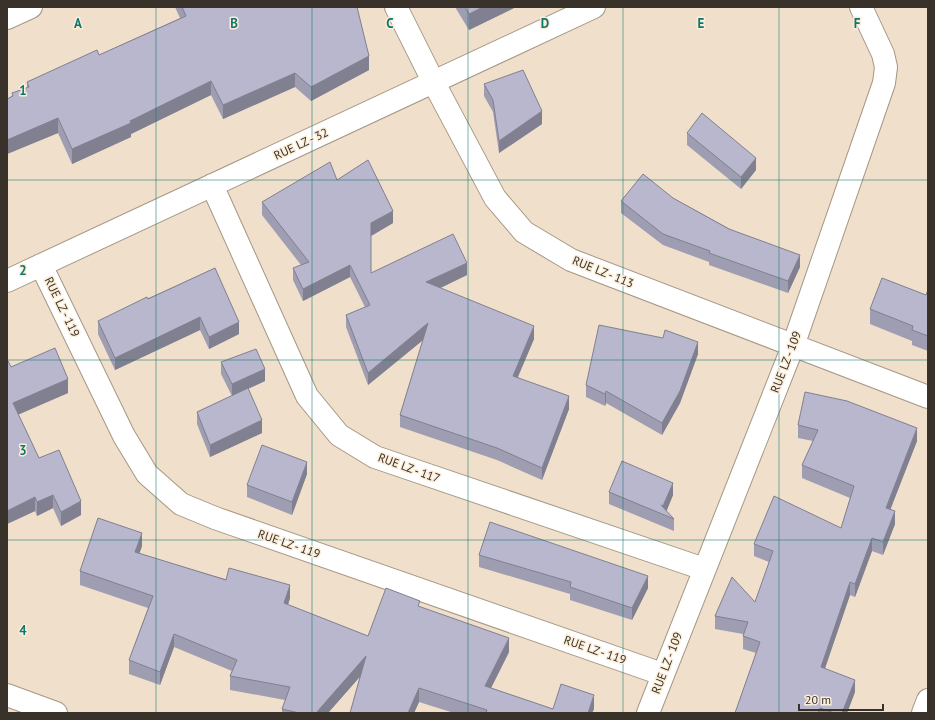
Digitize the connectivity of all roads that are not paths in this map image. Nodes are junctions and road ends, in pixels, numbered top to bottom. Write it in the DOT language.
graph roads {
  1 [pos="31,7"];
  2 [pos="396,7"];
  3 [pos="594,7"];
  4 [pos="861,7"];
  5 [pos="7,18"];
  6 [pos="434,83"];
  7 [pos="212,185"];
  8 [pos="41,265"];
  9 [pos="7,281"];
  10 [pos="793,346"];
  11 [pos="928,397"];
  12 [pos="704,570"];
  13 [pos="662,674"];
  14 [pos="7,695"];
  15 [pos="928,700"];
  16 [pos="56,713"];
  17 [pos="648,713"];
  18 [pos="923,713"];
  1 -- 5 [label="street"];
  2 -- 6 [label="street, RUE LZ - 113"];
  3 -- 6 [label="street, RUE LZ - 32"];
  4 -- 10 [label="street, RUE LZ - 109"];
  6 -- 7 [label="street, RUE LZ - 32"];
  6 -- 10 [label="street, RUE LZ - 113"];
  7 -- 8 [label="street, RUE LZ - 32"];
  7 -- 12 [label="street, RUE LZ - 117"];
  8 -- 9 [label="street, RUE LZ - 32"];
  8 -- 13 [label="street, RUE LZ - 119"];
  10 -- 11 [label="street, RUE LZ - 113"];
  10 -- 12 [label="street, RUE LZ - 109"];
  12 -- 13 [label="street, RUE LZ - 109"];
  13 -- 17 [label="street, RUE LZ - 109"];
  14 -- 16 [label="street"];
  15 -- 18 [label="street"];
}
